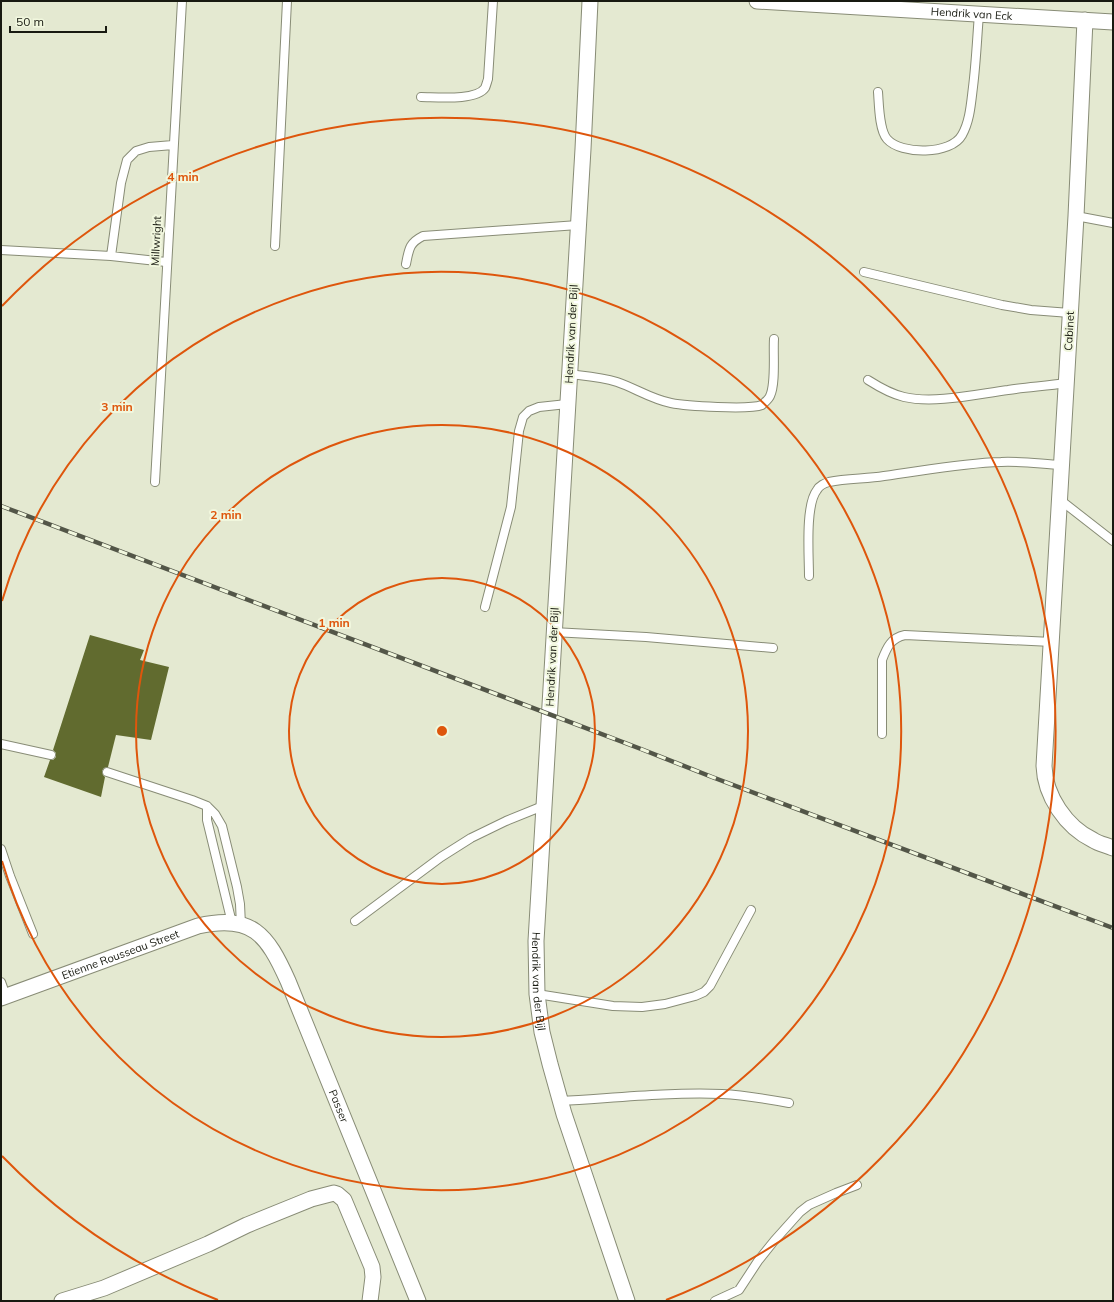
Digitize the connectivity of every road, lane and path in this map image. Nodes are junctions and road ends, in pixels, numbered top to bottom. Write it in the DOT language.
graph roads {
  1 [pos="182,1"];
  2 [pos="287,1"];
  3 [pos="493,1"];
  4 [pos="590,1"];
  5 [pos="758,1"];
  6 [pos="979,14"];
  7 [pos="1085,20"];
  8 [pos="1113,22"];
  9 [pos="878,92"];
  10 [pos="421,97"];
  11 [pos="173,145"];
  12 [pos="1076,216"];
  13 [pos="1113,223"];
  14 [pos="578,225"];
  15 [pos="275,246"];
  16 [pos="1,250"];
  17 [pos="111,256"];
  18 [pos="166,262"];
  19 [pos="406,264"];
  20 [pos="864,272"];
  21 [pos="1070,313"];
  22 [pos="774,338"];
  23 [pos="569,374"];
  24 [pos="868,380"];
  25 [pos="1066,384"];
  26 [pos="567,404"];
  27 [pos="1061,465"];
  28 [pos="154,482"];
  29 [pos="1059,499"];
  30 [pos="1113,541"];
  31 [pos="809,576"];
  32 [pos="485,606"];
  33 [pos="553,632"];
  34 [pos="1052,642"];
  35 [pos="773,648"];
  36 [pos="882,734"];
  37 [pos="1,744"];
  38 [pos="51,755"];
  39 [pos="106,772"];
  40 [pos="207,806"];
  41 [pos="544,806"];
  42 [pos="1113,848"];
  43 [pos="1,849"];
  44 [pos="751,910"];
  45 [pos="355,921"];
  46 [pos="237,924"];
  47 [pos="33,934"];
  48 [pos="1,982"];
  49 [pos="537,994"];
  50 [pos="4,997"];
  51 [pos="561,1101"];
  52 [pos="789,1103"];
  53 [pos="857,1185"];
  54 [pos="62,1301"];
  55 [pos="370,1301"];
  56 [pos="418,1301"];
  57 [pos="627,1301"];
  58 [pos="716,1301"];
  1 -- 11 [label="lane, Millwright"];
  2 -- 15 [label="lane"];
  3 -- 10 [label="lane"];
  4 -- 14 [label="street, Hendrik van der Bijl"];
  5 -- 6 [label="street, Hendrik van Eck"];
  6 -- 7 [label="street, Hendrik van Eck"];
  6 -- 9 [label="lane"];
  7 -- 8 [label="street, Hendrik van Eck"];
  7 -- 12 [label="street, Cabinet"];
  11 -- 17 [label="lane"];
  11 -- 18 [label="lane, Millwright"];
  12 -- 13 [label="lane"];
  12 -- 21 [label="street, Cabinet"];
  14 -- 19 [label="lane"];
  14 -- 23 [label="street, Hendrik van der Bijl"];
  16 -- 17 [label="lane"];
  17 -- 18 [label="lane"];
  18 -- 28 [label="lane, Millwright"];
  20 -- 21 [label="lane"];
  21 -- 25 [label="street, Cabinet"];
  22 -- 23 [label="lane"];
  23 -- 26 [label="street, Hendrik van der Bijl"];
  24 -- 25 [label="lane"];
  25 -- 27 [label="street, Cabinet"];
  26 -- 32 [label="lane"];
  26 -- 33 [label="street, Hendrik van der Bijl"];
  27 -- 29 [label="street, Cabinet"];
  27 -- 31 [label="lane"];
  29 -- 30 [label="lane"];
  29 -- 34 [label="street, Cabinet"];
  33 -- 35 [label="lane"];
  33 -- 41 [label="street, Hendrik van der Bijl"];
  34 -- 36 [label="lane"];
  34 -- 42 [label="street, Cabinet"];
  37 -- 38 [label="lane"];
  39 -- 40 [label="lane"];
  40 -- 46 [label="lane"];
  40 -- 46 [label="lane"];
  41 -- 45 [label="lane"];
  41 -- 49 [label="street, Hendrik van der Bijl"];
  43 -- 47 [label="lane"];
  44 -- 49 [label="lane"];
  46 -- 50 [label="street, Etienne Rousseau Street"];
  46 -- 56 [label="street, Passer"];
  48 -- 50 [label="lane"];
  49 -- 51 [label="street, Hendrik van der Bijl"];
  51 -- 52 [label="lane"];
  51 -- 57 [label="street, Hendrik van der Bijl"];
  53 -- 58 [label="lane"];
  54 -- 55 [label="street"];
}
